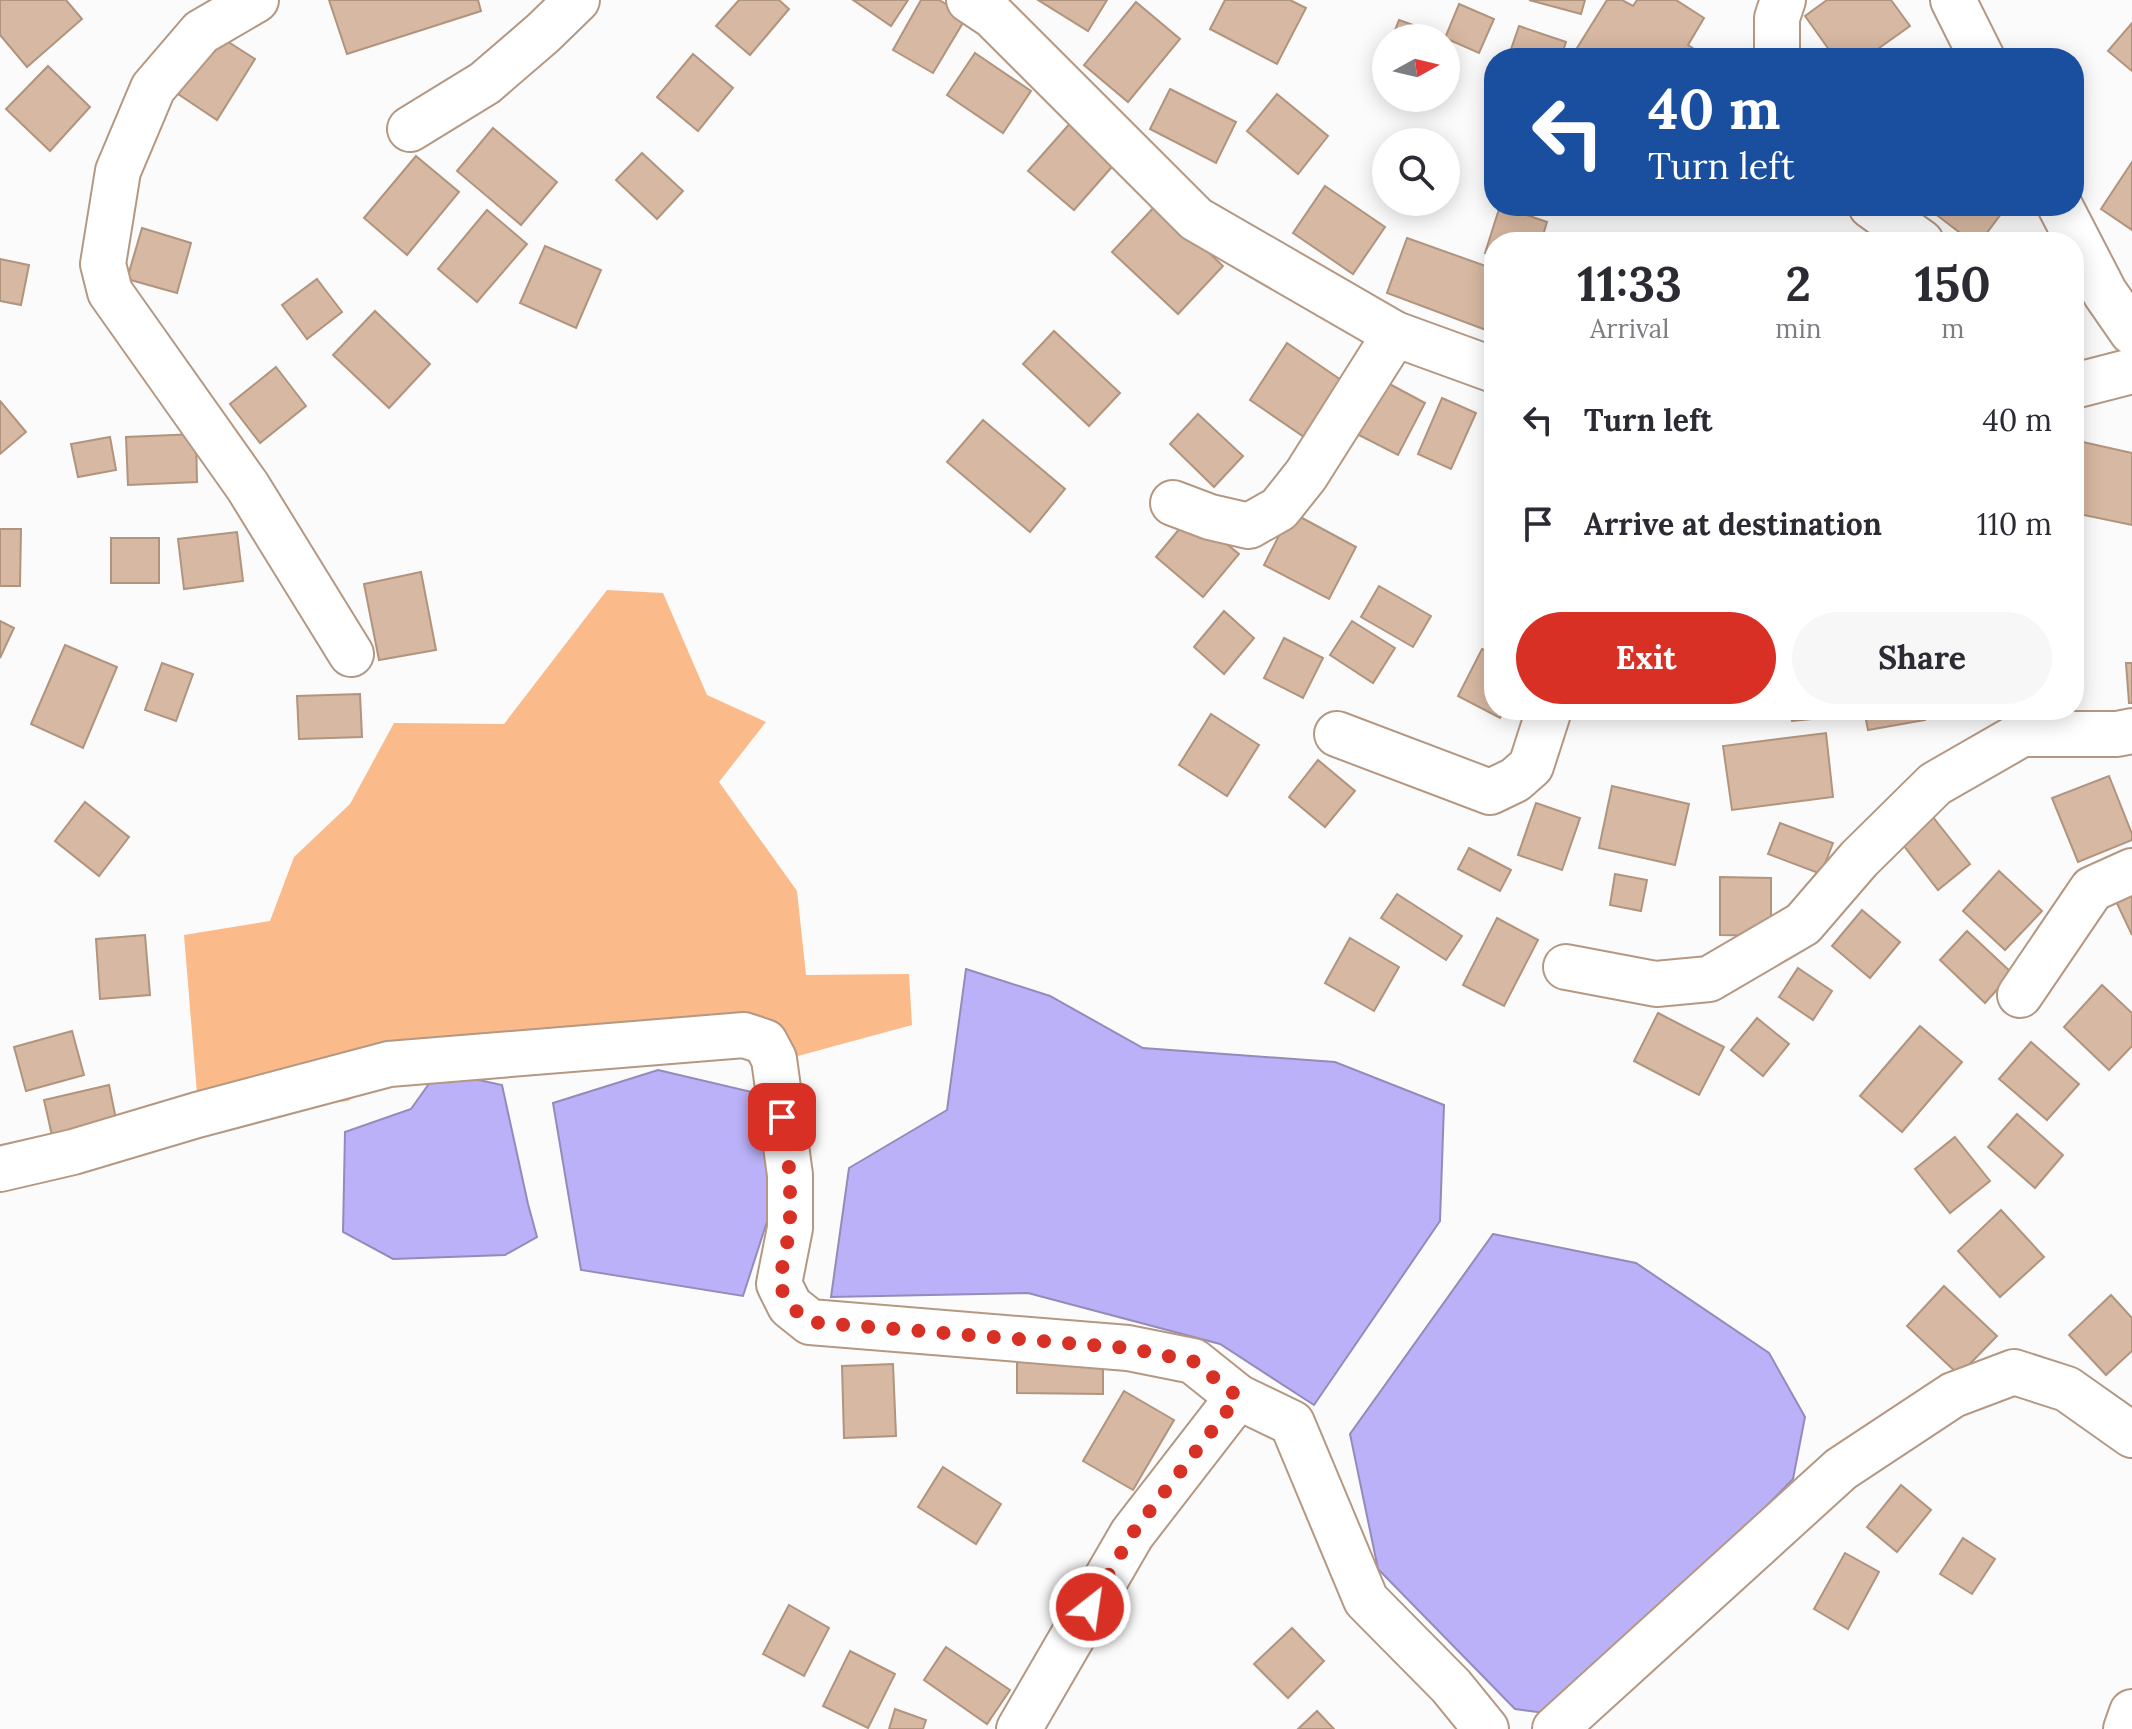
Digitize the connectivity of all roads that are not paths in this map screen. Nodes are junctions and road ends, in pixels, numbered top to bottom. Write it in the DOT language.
graph roads {
  1 [pos="256,0"];
  2 [pos="577,0"];
  3 [pos="969,0"];
  4 [pos="1783,0"];
  5 [pos="1953,0"];
  6 [pos="1777,48"];
  7 [pos="1977,48"];
  8 [pos="410,129"];
  9 [pos="1885,216"];
  10 [pos="1907,232"];
  11 [pos="2084,252"];
  12 [pos="2132,332"];
  13 [pos="1395,334"];
  14 [pos="2084,360"];
  15 [pos="1484,366"];
  16 [pos="2105,378"];
  17 [pos="1173,503"];
  18 [pos="351,654"];
  19 [pos="1546,720"];
  20 [pos="2132,731"];
  21 [pos="1337,734"];
  22 [pos="2132,871"];
  23 [pos="1566,967"];
  24 [pos="2020,995"];
  25 [pos="0,1169"];
  26 [pos="1238,1397"];
  27 [pos="2132,1435"];
  28 [pos="2132,1712"];
  29 [pos="1019,1729"];
  30 [pos="1486,1729"];
  31 [pos="1555,1729"];
  32 [pos="2126,1729"];
  1 -- 18 [label="street"];
  2 -- 8 [label="street"];
  3 -- 13 [label="street"];
  4 -- 6 [label="street"];
  5 -- 7 [label="street"];
  9 -- 10 [label="street"];
  11 -- 12 [label="street"];
  13 -- 15 [label="street"];
  13 -- 17 [label="street"];
  14 -- 16 [label="street"];
  19 -- 21 [label="street"];
  20 -- 23 [label="street"];
  22 -- 24 [label="street"];
  25 -- 26 [label="street"];
  26 -- 29 [label="street"];
  26 -- 30 [label="street"];
  27 -- 31 [label="street"];
  28 -- 32 [label="street"];
}
